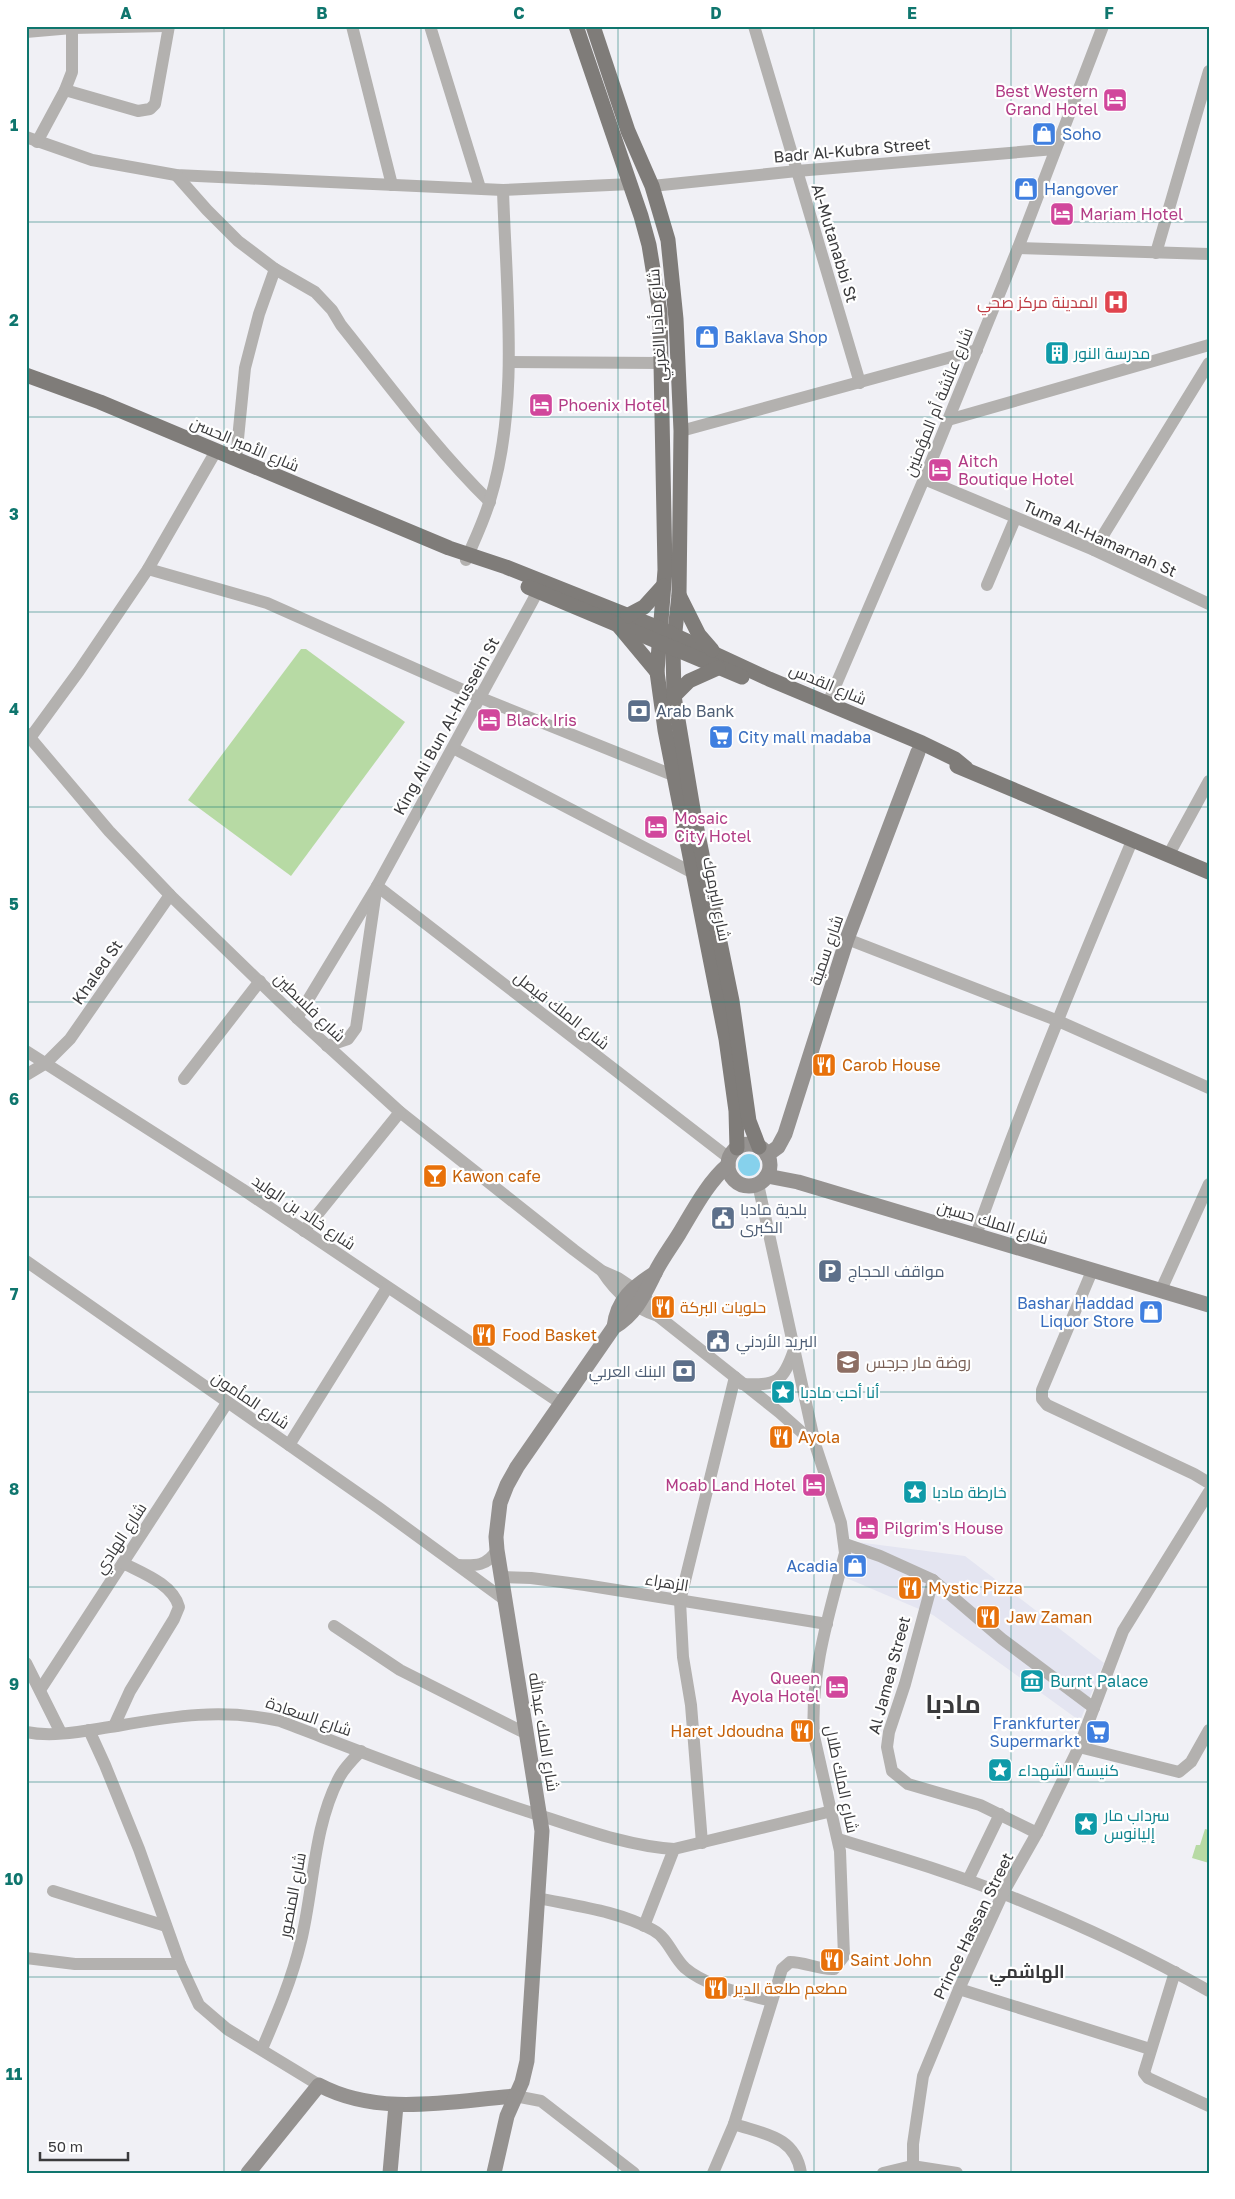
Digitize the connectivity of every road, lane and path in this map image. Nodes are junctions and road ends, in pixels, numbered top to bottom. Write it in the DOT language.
graph roads {
  1 [pos="167,26"];
  2 [pos="352,26"];
  3 [pos="430,26"];
  4 [pos="576,26"];
  5 [pos="593,26"];
  6 [pos="754,26"];
  7 [pos="1103,26"];
  8 [pos="72,27"];
  9 [pos="26,32"];
  10 [pos="1209,71"];
  11 [pos="65,90"];
  12 [pos="32,140"];
  13 [pos="1055,149"];
  14 [pos="797,171"];
  15 [pos="176,175"];
  16 [pos="631,184"];
  17 [pos="392,185"];
  18 [pos="652,186"];
  19 [pos="480,188"];
  20 [pos="504,190"];
  21 [pos="1018,248"];
  22 [pos="1156,253"];
  23 [pos="1209,254"];
  24 [pos="275,269"];
  25 [pos="1209,346"];
  26 [pos="977,350"];
  27 [pos="509,362"];
  28 [pos="1209,363"];
  29 [pos="661,364"];
  30 [pos="26,374"];
  31 [pos="860,382"];
  32 [pos="948,420"];
  33 [pos="681,431"];
  34 [pos="216,451"];
  35 [pos="236,459"];
  36 [pos="924,479"];
  37 [pos="490,502"];
  38 [pos="1015,518"];
  39 [pos="1094,550"];
  40 [pos="467,557"];
  41 [pos="148,569"];
  42 [pos="987,585"];
  43 [pos="663,586"];
  44 [pos="542,587"];
  45 [pos="679,595"];
  46 [pos="1209,604"];
  47 [pos="622,619"];
  48 [pos="658,635"];
  49 [pos="674,642"];
  50 [pos="717,661"];
  51 [pos="657,672"];
  52 [pos="674,696"];
  53 [pos="481,698"];
  54 [pos="803,698"];
  55 [pos="828,703"];
  56 [pos="28,736"];
  57 [pos="452,748"];
  58 [pos="920,748"];
  59 [pos="675,776"];
  60 [pos="1209,781"];
  61 [pos="1132,841"];
  62 [pos="1169,854"];
  63 [pos="1209,872"];
  64 [pos="695,874"];
  65 [pos="377,886"];
  66 [pos="170,895"];
  67 [pos="847,940"];
  68 [pos="260,981"];
  69 [pos="297,1018"];
  70 [pos="1056,1020"];
  71 [pos="327,1046"];
  72 [pos="26,1051"];
  73 [pos="46,1063"];
  74 [pos="26,1075"];
  75 [pos="184,1079"];
  76 [pos="1209,1088"];
  77 [pos="400,1112"];
  78 [pos="763,1151"];
  79 [pos="731,1157"];
  80 [pos="762,1180"];
  81 [pos="1209,1184"];
  82 [pos="304,1231"];
  83 [pos="976,1235"];
  84 [pos="26,1261"];
  85 [pos="1092,1271"];
  86 [pos="387,1288"];
  87 [pos="1161,1290"];
  88 [pos="634,1297"];
  89 [pos="1209,1305"];
  90 [pos="794,1350"];
  91 [pos="739,1380"];
  92 [pos="227,1403"];
  93 [pos="562,1404"];
  94 [pos="815,1444"];
  95 [pos="289,1445"];
  96 [pos="1209,1483"];
  97 [pos="1209,1492"];
  98 [pos="845,1544"];
  99 [pos="497,1550"];
  100 [pos="123,1563"];
  101 [pos="458,1565"];
  102 [pos="501,1577"];
  103 [pos="933,1580"];
  104 [pos="505,1600"];
  105 [pos="680,1601"];
  106 [pos="827,1624"];
  107 [pos="334,1626"];
  108 [pos="26,1663"];
  109 [pos="40,1690"];
  110 [pos="1094,1708"];
  111 [pos="114,1726"];
  112 [pos="89,1730"];
  113 [pos="1209,1730"];
  114 [pos="26,1732"];
  115 [pos="61,1733"];
  116 [pos="527,1734"];
  117 [pos="1079,1747"];
  118 [pos="361,1751"];
  119 [pos="832,1810"];
  120 [pos="1000,1814"];
  121 [pos="540,1816"];
  122 [pos="1037,1832"];
  123 [pos="838,1839"];
  124 [pos="702,1843"];
  125 [pos="674,1849"];
  126 [pos="968,1880"];
  127 [pos="53,1890"];
  128 [pos="1003,1893"];
  129 [pos="538,1898"];
  130 [pos="166,1926"];
  131 [pos="644,1926"];
  132 [pos="26,1958"];
  133 [pos="180,1964"];
  134 [pos="1175,1972"];
  135 [pos="959,1989"];
  136 [pos="1209,1991"];
  137 [pos="771,2002"];
  138 [pos="262,2049"];
  139 [pos="1150,2049"];
  140 [pos="319,2085"];
  141 [pos="515,2096"];
  142 [pos="396,2105"];
  143 [pos="1209,2106"];
  144 [pos="734,2124"];
  145 [pos="913,2169"];
  146 [pos="248,2173"];
  147 [pos="390,2173"];
  148 [pos="494,2173"];
  149 [pos="634,2173"];
  150 [pos="713,2173"];
  151 [pos="802,2173"];
  152 [pos="883,2173"];
  153 [pos="958,2173"];
  1 -- 8 [label="street"];
  1 -- 11 [label="street"];
  2 -- 17 [label="street"];
  3 -- 19 [label="street"];
  4 -- 16 [label="main road, شارع مأدبا الغربي"];
  5 -- 18 [label="main road, شارع مأدبا الغربي"];
  6 -- 14 [label="street, Al-Mutanabbi St"];
  7 -- 13 [label="street, شارع عائشة أم المؤمنين"];
  8 -- 9 [label="street"];
  8 -- 11 [label="street"];
  10 -- 22 [label="street"];
  11 -- 12 [label="street"];
  12 -- 15 [label="street"];
  13 -- 14 [label="street, Badr Al-Kubra Street"];
  13 -- 21 [label="street, شارع عائشة أم المؤمنين"];
  14 -- 18 [label="street, Badr Al-Kubra Street"];
  14 -- 31 [label="street, Al-Mutanabbi St"];
  15 -- 17 [label="street"];
  15 -- 24 [label="street"];
  16 -- 20 [label="street"];
  16 -- 29 [label="main road, شارع مأدبا الغربي"];
  17 -- 19 [label="street"];
  18 -- 33 [label="main road, شارع مأدبا الغربي"];
  19 -- 20 [label="street"];
  20 -- 27 [label="street"];
  21 -- 22 [label="street"];
  21 -- 26 [label="street, شارع عائشة أم المؤمنين"];
  22 -- 23 [label="street"];
  24 -- 35 [label="street"];
  24 -- 37 [label="street"];
  25 -- 32 [label="street"];
  26 -- 31 [label="street"];
  26 -- 32 [label="street, شارع عائشة أم المؤمنين"];
  27 -- 29 [label="street"];
  27 -- 37 [label="street"];
  28 -- 39 [label="street"];
  29 -- 43 [label="main road, شارع مأدبا الغربي"];
  30 -- 34 [label="main road, شارع الأمير الحسن"];
  31 -- 33 [label="street"];
  32 -- 36 [label="street, شارع عائشة أم المؤمنين"];
  33 -- 45 [label="main road, شارع مأدبا الغربي"];
  34 -- 35 [label="main road, شارع الأمير الحسن"];
  34 -- 41 [label="street"];
  35 -- 40 [label="main road, شارع الأمير الحسن"];
  36 -- 38 [label="street, Tuma Al-Hamarnah St"];
  36 -- 55 [label="street, شارع عائشة أم المؤمنين"];
  37 -- 40 [label="street"];
  38 -- 39 [label="street, Tuma Al-Hamarnah St"];
  38 -- 42 [label="street"];
  39 -- 46 [label="street, Tuma Al-Hamarnah St"];
  40 -- 44 [label="main road, شارع الأمير الحسن"];
  41 -- 53 [label="street"];
  41 -- 56 [label="street"];
  43 -- 47 [label="main road"];
  43 -- 48 [label="main road, شارع مأدبا الغربي"];
  44 -- 47 [label="main road, شارع الأمير الحسن"];
  44 -- 53 [label="street, King Ali Bun Al-Hussein St"];
  45 -- 49 [label="main road, شارع مأدبا الغربي"];
  45 -- 50 [label="main road"];
  47 -- 48 [label="main road, شارع الأمير الحسن"];
  47 -- 51 [label="main road"];
  48 -- 49 [label="main road, شارع الأمير الحسن"];
  48 -- 51 [label="main road, شارع اليرموك"];
  49 -- 50 [label="main road, شارع القدس"];
  49 -- 52 [label="main road, شارع اليرموك"];
  50 -- 52 [label="main road"];
  50 -- 54 [label="main road, شارع القدس"];
  51 -- 59 [label="main road, شارع اليرموك"];
  52 -- 78 [label="main road, شارع اليرموك"];
  53 -- 57 [label="street, King Ali Bun Al-Hussein St"];
  53 -- 59 [label="street"];
  54 -- 55 [label="main road, شارع القدس"];
  54 -- 58 [label="main road, شارع القدس"];
  55 -- 58 [label="main road, شارع القدس"];
  56 -- 66 [label="street, شارع فلسطين"];
  57 -- 64 [label="street"];
  57 -- 65 [label="street, King Ali Bun Al-Hussein St"];
  58 -- 61 [label="main road, شارع القدس"];
  58 -- 67 [label="main road, شارع سمية"];
  59 -- 64 [label="main road, شارع اليرموك"];
  60 -- 62 [label="street"];
  61 -- 62 [label="main road, شارع القدس"];
  61 -- 70 [label="street"];
  62 -- 63 [label="main road, شارع القدس"];
  64 -- 79 [label="main road, شارع اليرموك"];
  65 -- 69 [label="street, King Ali Bun Al-Hussein St"];
  65 -- 71 [label="street"];
  65 -- 79 [label="street, شارع الملك فيصل"];
  66 -- 68 [label="street, شارع فلسطين"];
  66 -- 73 [label="street, Khaled St"];
  67 -- 70 [label="street"];
  67 -- 78 [label="main road, شارع سمية"];
  68 -- 69 [label="street, شارع فلسطين"];
  68 -- 75 [label="street"];
  69 -- 71 [label="street, شارع فلسطين"];
  70 -- 76 [label="street"];
  70 -- 83 [label="street"];
  71 -- 77 [label="street, شارع فلسطين"];
  72 -- 73 [label="street, شارع خالد بن الوليد"];
  73 -- 74 [label="street, Khaled St"];
  73 -- 82 [label="street, شارع خالد بن الوليد"];
  77 -- 82 [label="street"];
  77 -- 88 [label="street, شارع فلسطين"];
  78 -- 79 [label="main road"];
  78 -- 80 [label="main road"];
  79 -- 80 [label="main road"];
  79 -- 88 [label="main road"];
  80 -- 83 [label="main road, شارع الملك حسين"];
  80 -- 90 [label="street, شارع الملك طلال"];
  81 -- 87 [label="street"];
  82 -- 86 [label="street, شارع خالد بن الوليد"];
  83 -- 85 [label="main road, شارع الملك حسين"];
  84 -- 92 [label="street, شارع المأمون"];
  85 -- 87 [label="main road, شارع الملك حسين"];
  85 -- 96 [label="street"];
  86 -- 93 [label="street, شارع خالد بن الوليد"];
  86 -- 95 [label="street"];
  87 -- 89 [label="main road, شارع الملك حسين"];
  88 -- 91 [label="street, شارع فلسطين"];
  88 -- 93 [label="main road, شارع الملك عبدالله"];
  90 -- 91 [label="street"];
  90 -- 94 [label="street, شارع الملك طلال"];
  91 -- 94 [label="street, شارع فلسطين"];
  91 -- 105 [label="street"];
  92 -- 95 [label="street, شارع المأمون"];
  92 -- 100 [label="street, شارع الهادي"];
  93 -- 99 [label="main road, شارع الملك عبدالله"];
  94 -- 98 [label="street, شارع الملك طلال"];
  95 -- 101 [label="street, شارع المأمون"];
  97 -- 110 [label="street, Prince Hassan Street"];
  98 -- 103 [label="street"];
  98 -- 106 [label="street, شارع الملك طلال"];
  99 -- 101 [label="street"];
  99 -- 102 [label="main road, شارع الملك عبدالله"];
  100 -- 109 [label="street, شارع الهادي"];
  100 -- 111 [label="street"];
  101 -- 104 [label="street, شارع المأمون"];
  102 -- 104 [label="main road, شارع الملك عبدالله"];
  102 -- 105 [label="street, الزهراء"];
  103 -- 110 [label="street"];
  103 -- 120 [label="street, Al Jamea Street"];
  104 -- 116 [label="main road, شارع الملك عبدالله"];
  105 -- 106 [label="street, الزهراء"];
  105 -- 124 [label="street"];
  106 -- 119 [label="street, شارع الملك طلال"];
  107 -- 116 [label="street"];
  108 -- 109 [label="street"];
  109 -- 115 [label="street"];
  110 -- 117 [label="street, Prince Hassan Street"];
  111 -- 112 [label="street, شارع السعادة"];
  111 -- 118 [label="street, شارع السعادة"];
  112 -- 115 [label="street, شارع السعادة"];
  112 -- 130 [label="street"];
  113 -- 117 [label="street"];
  114 -- 115 [label="street, شارع السعادة"];
  116 -- 121 [label="main road, شارع الملك عبدالله"];
  117 -- 122 [label="street, Prince Hassan Street"];
  118 -- 121 [label="street, شارع السعادة"];
  118 -- 138 [label="street, شارع المنصور"];
  119 -- 123 [label="street, شارع الملك طلال"];
  119 -- 124 [label="street, شارع السعادة"];
  120 -- 122 [label="street, Al Jamea Street"];
  120 -- 126 [label="street"];
  121 -- 125 [label="street, شارع السعادة"];
  121 -- 129 [label="main road, شارع الملك عبدالله"];
  122 -- 128 [label="street, Prince Hassan Street"];
  123 -- 126 [label="street"];
  123 -- 137 [label="street, شارع الملك طلال"];
  124 -- 125 [label="street, شارع السعادة"];
  125 -- 131 [label="street"];
  126 -- 128 [label="street"];
  127 -- 130 [label="street"];
  128 -- 134 [label="street"];
  128 -- 135 [label="street, Prince Hassan Street"];
  129 -- 131 [label="street"];
  129 -- 141 [label="main road, شارع الملك عبدالله"];
  130 -- 133 [label="street"];
  131 -- 137 [label="street"];
  132 -- 133 [label="street"];
  133 -- 138 [label="street"];
  134 -- 136 [label="street"];
  134 -- 139 [label="street"];
  135 -- 139 [label="street"];
  135 -- 145 [label="street, Prince Hassan Street"];
  137 -- 144 [label="street, شارع الملك طلال"];
  138 -- 140 [label="street"];
  139 -- 143 [label="street"];
  140 -- 142 [label="main road"];
  140 -- 146 [label="main road"];
  141 -- 142 [label="main road"];
  141 -- 148 [label="main road, شارع الملك عبدالله"];
  141 -- 149 [label="street"];
  142 -- 147 [label="main road"];
  144 -- 150 [label="street, شارع الملك طلال"];
  144 -- 151 [label="street"];
  145 -- 152 [label="street"];
  145 -- 153 [label="street"];
}
